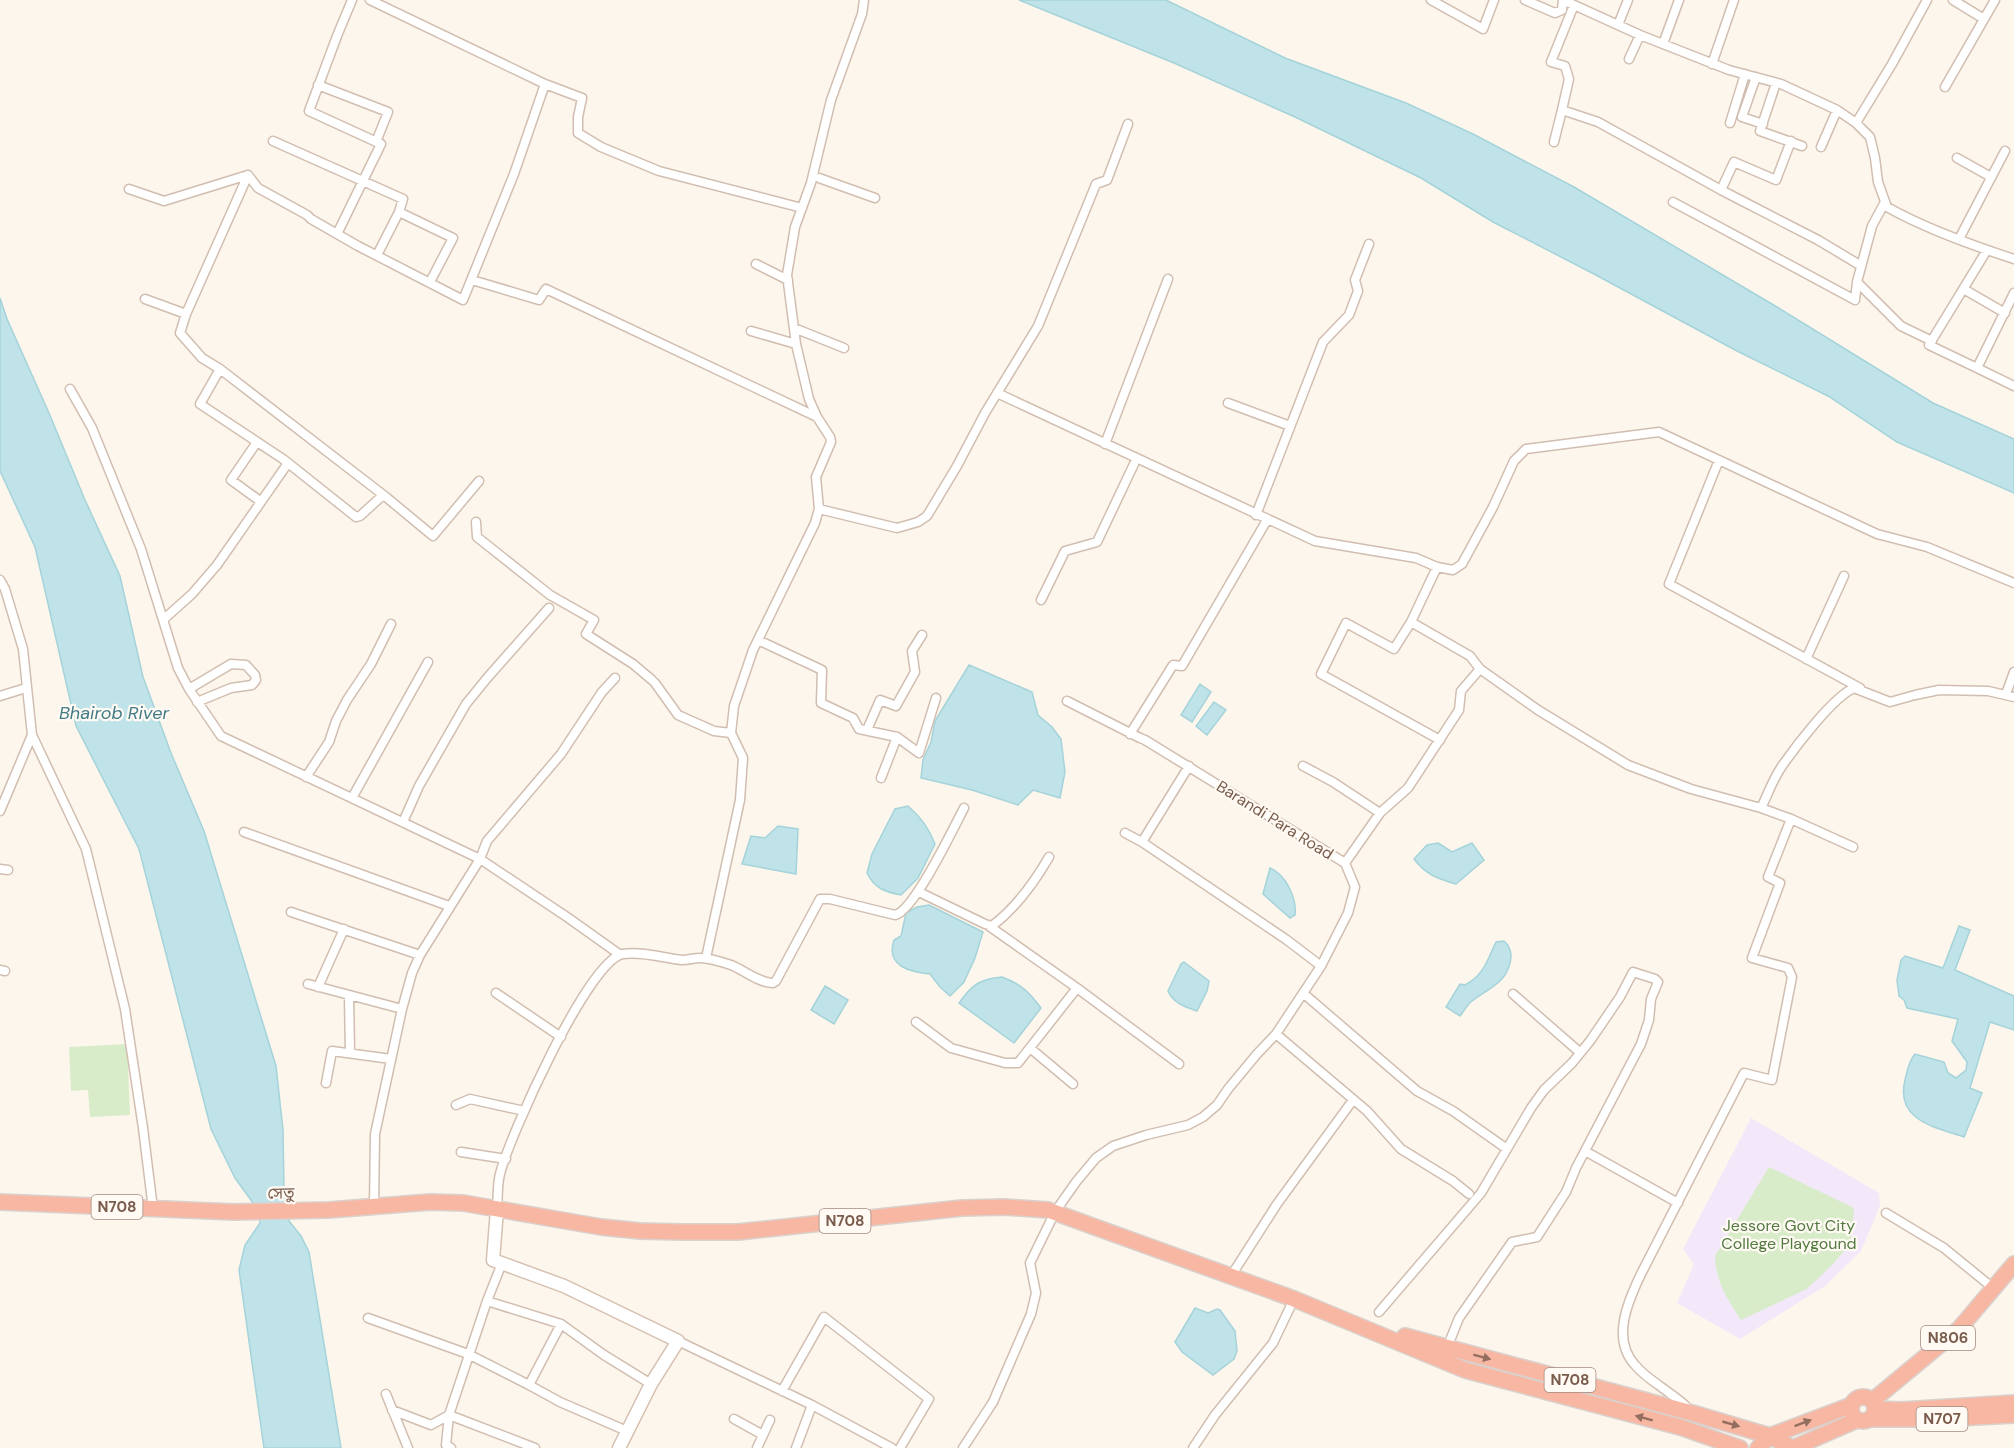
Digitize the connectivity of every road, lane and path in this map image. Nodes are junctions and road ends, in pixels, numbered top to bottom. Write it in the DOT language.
graph roads {
  1 [pos="352,0"];
  2 [pos="370,0"];
  3 [pos="864,0"];
  4 [pos="1431,0"];
  5 [pos="1494,0"];
  6 [pos="1525,0"];
  7 [pos="1563,0"];
  8 [pos="1628,0"];
  9 [pos="1679,0"];
  10 [pos="1734,0"];
  11 [pos="1926,0"];
  12 [pos="1953,0"];
  13 [pos="1995,0"];
  14 [pos="1574,5"];
  15 [pos="1984,19"];
  16 [pos="1618,25"];
  17 [pos="1640,35"];
  18 [pos="1663,44"];
  19 [pos="1629,60"];
  20 [pos="1712,64"];
  21 [pos="1745,74"];
  22 [pos="1756,77"];
  23 [pos="1776,83"];
  24 [pos="545,84"];
  25 [pos="318,85"];
  26 [pos="1946,87"];
  27 [pos="1562,110"];
  28 [pos="1837,110"];
  29 [pos="1730,123"];
  30 [pos="1856,123"];
  31 [pos="1128,124"];
  32 [pos="1763,124"];
  33 [pos="273,141"];
  34 [pos="1791,141"];
  35 [pos="376,142"];
  36 [pos="1554,142"];
  37 [pos="1802,146"];
  38 [pos="1821,147"];
  39 [pos="2005,151"];
  40 [pos="1957,158"];
  41 [pos="248,175"];
  42 [pos="1991,177"];
  43 [pos="819,178"];
  44 [pos="363,181"];
  45 [pos="129,189"];
  46 [pos="1721,190"];
  47 [pos="875,198"];
  48 [pos="1673,202"];
  49 [pos="1885,202"];
  50 [pos="802,208"];
  51 [pos="399,212"];
  52 [pos="337,234"];
  53 [pos="1959,239"];
  54 [pos="1369,244"];
  55 [pos="1987,250"];
  56 [pos="377,255"];
  57 [pos="2014,259"];
  58 [pos="756,264"];
  59 [pos="1858,264"];
  60 [pos="1168,279"];
  61 [pos="472,280"];
  62 [pos="788,280"];
  63 [pos="430,282"];
  64 [pos="1857,282"];
  65 [pos="1967,291"];
  66 [pos="2014,293"];
  67 [pos="145,299"];
  68 [pos="2005,313"];
  69 [pos="186,314"];
  70 [pos="794,328"];
  71 [pos="751,331"];
  72 [pos="1932,341"];
  73 [pos="796,344"];
  74 [pos="844,348"];
  75 [pos="1977,368"];
  76 [pos="220,369"];
  77 [pos="2014,386"];
  78 [pos="70,389"];
  79 [pos="998,393"];
  80 [pos="1228,403"];
  81 [pos="817,417"];
  82 [pos="1290,426"];
  83 [pos="257,442"];
  84 [pos="1105,444"];
  85 [pos="1719,460"];
  86 [pos="288,463"];
  87 [pos="1134,464"];
  88 [pos="479,481"];
  89 [pos="386,497"];
  90 [pos="260,501"];
  91 [pos="819,509"];
  92 [pos="1256,515"];
  93 [pos="1267,520"];
  94 [pos="476,522"];
  95 [pos="1437,567"];
  96 [pos="1844,576"];
  97 [pos="0,580"];
  98 [pos="2014,583"];
  99 [pos="1041,600"];
  100 [pos="549,608"];
  101 [pos="164,619"];
  102 [pos="1411,622"];
  103 [pos="391,624"];
  104 [pos="922,635"];
  105 [pos="758,640"];
  106 [pos="1806,659"];
  107 [pos="428,662"];
  108 [pos="1480,669"];
  109 [pos="2014,672"];
  110 [pos="615,678"];
  111 [pos="26,688"];
  112 [pos="189,688"];
  113 [pos="1863,690"];
  114 [pos="2010,695"];
  115 [pos="0,696"];
  116 [pos="936,698"];
  117 [pos="1066,701"];
  118 [pos="197,702"];
  119 [pos="867,730"];
  120 [pos="731,733"];
  121 [pos="1130,734"];
  122 [pos="32,735"];
  123 [pos="897,737"];
  124 [pos="1440,740"];
  125 [pos="1189,766"];
  126 [pos="1303,766"];
  127 [pos="306,777"];
  128 [pos="881,778"];
  129 [pos="352,798"];
  130 [pos="1,805"];
  131 [pos="964,808"];
  132 [pos="1761,808"];
  133 [pos="1380,813"];
  134 [pos="1791,819"];
  135 [pos="403,822"];
  136 [pos="244,832"];
  137 [pos="1125,833"];
  138 [pos="1142,842"];
  139 [pos="1853,847"];
  140 [pos="1049,857"];
  141 [pos="480,859"];
  142 [pos="1345,863"];
  143 [pos="919,892"];
  144 [pos="449,906"];
  145 [pos="291,912"];
  146 [pos="989,926"];
  147 [pos="344,929"];
  148 [pos="619,954"];
  149 [pos="420,955"];
  150 [pos="706,958"];
  151 [pos="1321,966"];
  152 [pos="308,984"];
  153 [pos="318,987"];
  154 [pos="1077,988"];
  155 [pos="496,993"];
  156 [pos="1303,993"];
  157 [pos="1513,994"];
  158 [pos="349,996"];
  159 [pos="402,1009"];
  160 [pos="916,1022"];
  161 [pos="1276,1034"];
  162 [pos="561,1037"];
  163 [pos="1030,1048"];
  164 [pos="1576,1049"];
  165 [pos="350,1053"];
  166 [pos="391,1059"];
  167 [pos="1179,1064"];
  168 [pos="326,1083"];
  169 [pos="1074,1083"];
  170 [pos="1353,1100"];
  171 [pos="456,1105"];
  172 [pos="520,1110"];
  173 [pos="1507,1149"];
  174 [pos="1585,1151"];
  175 [pos="460,1152"];
  176 [pos="506,1159"];
  177 [pos="1469,1194"];
  178 [pos="0,1202"];
  179 [pos="1678,1203"];
  180 [pos="374,1207"];
  181 [pos="153,1209"];
  182 [pos="497,1210"];
  183 [pos="1055,1212"];
  184 [pos="1886,1213"];
  185 [pos="502,1263"];
  186 [pos="2011,1272"];
  187 [pos="1231,1276"];
  188 [pos="1993,1288"];
  189 [pos="1294,1299"];
  190 [pos="487,1301"];
  191 [pos="1379,1312"];
  192 [pos="368,1318"];
  193 [pos="1344,1319"];
  194 [pos="561,1324"];
  195 [pos="678,1341"];
  196 [pos="1446,1348"];
  197 [pos="468,1354"];
  198 [pos="651,1384"];
  199 [pos="529,1385"];
  200 [pos="782,1391"];
  201 [pos="386,1394"];
  202 [pos="2014,1403"];
  203 [pos="812,1405"];
  204 [pos="392,1410"];
  205 [pos="1865,1411"];
  206 [pos="1692,1413"];
  207 [pos="449,1415"];
  208 [pos="2014,1415"];
  209 [pos="734,1419"];
  210 [pos="770,1420"];
  211 [pos="627,1431"];
  212 [pos="763,1435"];
  213 [pos="1770,1436"];
  214 [pos="408,1448"];
  215 [pos="451,1448"];
  216 [pos="535,1448"];
  217 [pos="619,1448"];
  218 [pos="757,1448"];
  219 [pos="796,1448"];
  220 [pos="892,1448"];
  221 [pos="900,1448"];
  222 [pos="963,1448"];
  223 [pos="1193,1448"];
  224 [pos="1740,1448"];
  225 [pos="1758,1448"];
  226 [pos="1793,1448"];
  1 -- 25 [label="street"];
  2 -- 24 [label="street"];
  3 -- 50 [label="street"];
  4 -- 5 [label="street"];
  6 -- 7 [label="street"];
  7 -- 14 [label="street"];
  8 -- 16 [label="street"];
  9 -- 18 [label="street"];
  10 -- 20 [label="street"];
  11 -- 30 [label="street"];
  12 -- 15 [label="street"];
  13 -- 15 [label="street"];
  14 -- 16 [label="street"];
  14 -- 27 [label="street"];
  15 -- 26 [label="street"];
  16 -- 17 [label="street"];
  17 -- 18 [label="street"];
  17 -- 19 [label="street"];
  18 -- 20 [label="street"];
  20 -- 21 [label="street"];
  21 -- 22 [label="street"];
  21 -- 29 [label="street"];
  22 -- 23 [label="street"];
  22 -- 32 [label="street"];
  23 -- 28 [label="street"];
  23 -- 32 [label="street"];
  24 -- 50 [label="street"];
  24 -- 61 [label="street"];
  25 -- 35 [label="street"];
  25 -- 35 [label="street"];
  27 -- 36 [label="street"];
  27 -- 46 [label="street"];
  28 -- 30 [label="street"];
  28 -- 38 [label="street"];
  30 -- 49 [label="street"];
  31 -- 79 [label="street"];
  32 -- 34 [label="street"];
  33 -- 44 [label="street"];
  34 -- 37 [label="street"];
  34 -- 46 [label="street"];
  35 -- 44 [label="street"];
  39 -- 42 [label="street"];
  40 -- 42 [label="street"];
  41 -- 45 [label="street"];
  41 -- 52 [label="street"];
  41 -- 69 [label="street"];
  42 -- 53 [label="street"];
  43 -- 47 [label="street"];
  44 -- 51 [label="street"];
  44 -- 52 [label="street"];
  46 -- 59 [label="street"];
  48 -- 64 [label="street"];
  49 -- 53 [label="street"];
  49 -- 64 [label="street"];
  50 -- 62 [label="street"];
  51 -- 56 [label="street"];
  51 -- 63 [label="street"];
  52 -- 56 [label="street"];
  53 -- 55 [label="street"];
  54 -- 82 [label="street"];
  55 -- 57 [label="street"];
  55 -- 72 [label="street"];
  56 -- 63 [label="street"];
  58 -- 62 [label="street"];
  60 -- 84 [label="street"];
  61 -- 63 [label="street"];
  61 -- 81 [label="street"];
  62 -- 70 [label="street"];
  64 -- 72 [label="street"];
  65 -- 68 [label="street"];
  66 -- 68 [label="street"];
  67 -- 69 [label="street"];
  68 -- 75 [label="street"];
  69 -- 76 [label="street"];
  70 -- 73 [label="street"];
  70 -- 74 [label="street"];
  71 -- 73 [label="street"];
  72 -- 75 [label="street"];
  73 -- 81 [label="street"];
  75 -- 77 [label="street"];
  76 -- 83 [label="street"];
  76 -- 89 [label="street"];
  78 -- 101 [label="street"];
  79 -- 84 [label="street"];
  79 -- 91 [label="street"];
  80 -- 82 [label="street"];
  81 -- 91 [label="street"];
  82 -- 92 [label="street"];
  83 -- 86 [label="street"];
  83 -- 90 [label="street"];
  84 -- 92 [label="street"];
  85 -- 95 [label="street"];
  85 -- 98 [label="street"];
  85 -- 106 [label="street"];
  86 -- 89 [label="street"];
  86 -- 90 [label="street"];
  87 -- 99 [label="street"];
  88 -- 89 [label="street"];
  90 -- 101 [label="street"];
  91 -- 105 [label="street"];
  92 -- 93 [label="street"];
  93 -- 95 [label="street"];
  93 -- 121 [label="street"];
  94 -- 120 [label="street"];
  95 -- 102 [label="street"];
  96 -- 106 [label="street"];
  97 -- 111 [label="street"];
  100 -- 135 [label="street"];
  101 -- 112 [label="street"];
  102 -- 108 [label="street"];
  102 -- 124 [label="street"];
  103 -- 127 [label="street"];
  104 -- 119 [label="street"];
  105 -- 119 [label="street"];
  105 -- 120 [label="street"];
  106 -- 113 [label="street"];
  107 -- 129 [label="street"];
  108 -- 124 [label="street"];
  108 -- 132 [label="street"];
  109 -- 114 [label="street"];
  110 -- 141 [label="street"];
  111 -- 115 [label="street"];
  111 -- 122 [label="street"];
  112 -- 118 [label="street"];
  112 -- 118 [label="street"];
  113 -- 114 [label="street"];
  113 -- 132 [label="street"];
  116 -- 123 [label="street"];
  117 -- 121 [label="street, Barandi Para Road"];
  118 -- 127 [label="street"];
  119 -- 123 [label="street"];
  120 -- 150 [label="street"];
  121 -- 125 [label="street, Barandi Para Road"];
  122 -- 130 [label="street"];
  122 -- 181 [label="street"];
  123 -- 128 [label="street"];
  124 -- 133 [label="street"];
  125 -- 138 [label="street"];
  125 -- 142 [label="street, Barandi Para Road"];
  126 -- 133 [label="street"];
  127 -- 129 [label="street"];
  129 -- 135 [label="street"];
  131 -- 143 [label="street"];
  132 -- 134 [label="street"];
  133 -- 142 [label="street"];
  134 -- 139 [label="street"];
  134 -- 179 [label="street"];
  135 -- 141 [label="street"];
  136 -- 144 [label="street"];
  137 -- 138 [label="street"];
  138 -- 151 [label="street"];
  140 -- 146 [label="street"];
  141 -- 144 [label="street"];
  141 -- 148 [label="street"];
  142 -- 151 [label="street, Barandi Para Road"];
  143 -- 146 [label="street"];
  143 -- 150 [label="street"];
  144 -- 149 [label="street"];
  145 -- 147 [label="street"];
  146 -- 154 [label="street"];
  147 -- 149 [label="street"];
  147 -- 153 [label="street"];
  148 -- 150 [label="street"];
  148 -- 162 [label="street"];
  149 -- 159 [label="street"];
  151 -- 156 [label="street, Barandi Para Road"];
  152 -- 153 [label="street"];
  153 -- 158 [label="street"];
  154 -- 163 [label="street"];
  154 -- 167 [label="street"];
  155 -- 162 [label="street"];
  156 -- 161 [label="street, Barandi Para Road"];
  156 -- 173 [label="street"];
  157 -- 164 [label="street"];
  158 -- 159 [label="street"];
  158 -- 165 [label="street"];
  159 -- 166 [label="street"];
  160 -- 163 [label="street"];
  161 -- 170 [label="street"];
  161 -- 183 [label="street, Barandi Para Road"];
  162 -- 176 [label="street"];
  163 -- 169 [label="street"];
  165 -- 166 [label="street"];
  165 -- 168 [label="street"];
  166 -- 180 [label="street"];
  170 -- 177 [label="street"];
  170 -- 187 [label="street"];
  171 -- 172 [label="street"];
  173 -- 174 [label="street"];
  173 -- 191 [label="street"];
  174 -- 179 [label="street"];
  174 -- 196 [label="street"];
  175 -- 176 [label="street"];
  176 -- 182 [label="street"];
  178 -- 181 [label="highway, N708"];
  179 -- 206 [label="street"];
  180 -- 181 [label="highway, সেতু / N708"];
  180 -- 182 [label="highway, N708"];
  182 -- 183 [label="highway, N708"];
  182 -- 185 [label="street"];
  183 -- 187 [label="highway, N708"];
  183 -- 222 [label="street, Barandi Para Road"];
  184 -- 188 [label="street"];
  185 -- 190 [label="street"];
  185 -- 195 [label="street"];
  186 -- 188 [label="highway, N806"];
  187 -- 189 [label="highway, N708"];
  188 -- 205 [label="highway, N806"];
  189 -- 193 [label="highway, N708"];
  189 -- 223 [label="street"];
  190 -- 194 [label="street"];
  190 -- 197 [label="street"];
  192 -- 197 [label="street"];
  193 -- 196 [label="highway, N708"];
  224 -- 193 [label="highway, N708, one-way"];
  194 -- 198 [label="street"];
  194 -- 199 [label="street"];
  195 -- 198 [label="street"];
  195 -- 200 [label="street"];
  196 -- 206 [label="highway, N708, one-way"];
  197 -- 199 [label="street"];
  197 -- 207 [label="street"];
  198 -- 211 [label="street"];
  199 -- 211 [label="street"];
  200 -- 203 [label="street"];
  200 -- 221 [label="street"];
  201 -- 204 [label="street"];
  202 -- 205 [label="highway, N707"];
  203 -- 219 [label="street"];
  203 -- 220 [label="street"];
  204 -- 207 [label="street"];
  204 -- 214 [label="street"];
  205 -- 208 [label="highway, N707"];
  213 -- 205 [label="highway, N707, one-way"];
  205 -- 226 [label="highway, N707"];
  206 -- 213 [label="highway, N708, one-way"];
  207 -- 215 [label="street"];
  207 -- 216 [label="street"];
  209 -- 212 [label="street"];
  210 -- 212 [label="street"];
  211 -- 217 [label="street"];
  212 -- 218 [label="street"];
  213 -- 225 [label="highway, N707"];
  213 -- 226 [label="highway, N708"];
}
